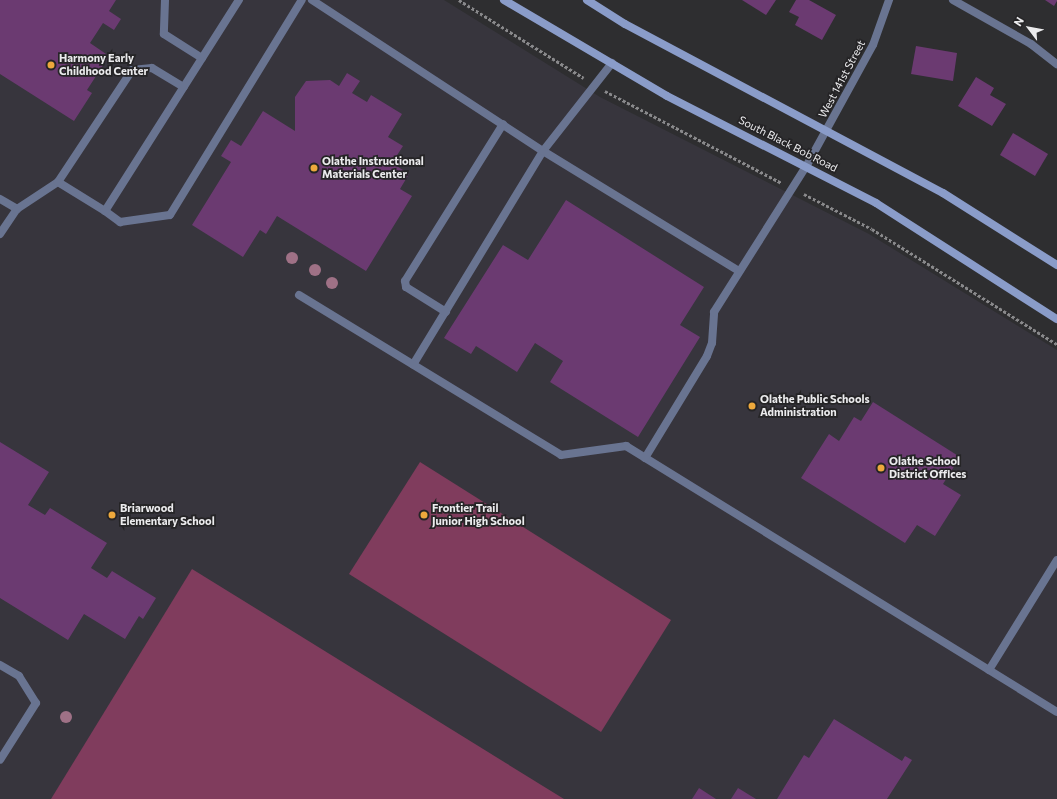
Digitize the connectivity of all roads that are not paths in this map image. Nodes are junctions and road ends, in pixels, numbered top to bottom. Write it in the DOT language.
graph roads {
  1 [pos="165,0"];
  2 [pos="238,0"];
  3 [pos="302,0"];
  4 [pos="312,0"];
  5 [pos="504,0"];
  6 [pos="587,0"];
  7 [pos="889,0"];
  8 [pos="953,0"];
  9 [pos="202,58"];
  10 [pos="612,63"];
  11 [pos="1057,64"];
  12 [pos="184,87"];
  13 [pos="503,124"];
  14 [pos="828,129"];
  15 [pos="543,151"];
  16 [pos="807,165"];
  17 [pos="58,182"];
  18 [pos="0,199"];
  19 [pos="17,209"];
  20 [pos="105,211"];
  21 [pos="0,234"];
  22 [pos="1057,266"];
  23 [pos="739,271"];
  24 [pos="298,295"];
  25 [pos="446,312"];
  26 [pos="1057,318"];
  27 [pos="414,365"];
  28 [pos="645,458"];
  29 [pos="1057,560"];
  30 [pos="0,665"];
  31 [pos="989,670"];
  32 [pos="1057,712"];
  33 [pos="0,760"];
  1 -- 9 [label="street"];
  2 -- 9 [label="street"];
  3 -- 20 [label="street"];
  4 -- 13 [label="street"];
  5 -- 10 [label="main road, South Black Bob Road"];
  6 -- 14 [label="main road"];
  7 -- 14 [label="street, West 141st Street"];
  8 -- 11 [label="street"];
  9 -- 12 [label="street"];
  10 -- 15 [label="street"];
  10 -- 16 [label="main road, South Black Bob Road"];
  12 -- 17 [label="street"];
  12 -- 20 [label="street"];
  13 -- 15 [label="street"];
  13 -- 25 [label="street"];
  14 -- 16 [label="street, West 141st Street"];
  14 -- 22 [label="main road"];
  15 -- 23 [label="street"];
  15 -- 25 [label="street"];
  16 -- 23 [label="street, West 141st Street"];
  16 -- 26 [label="main road, South Black Bob Road"];
  17 -- 19 [label="street"];
  17 -- 20 [label="street"];
  18 -- 19 [label="street"];
  19 -- 21 [label="street"];
  23 -- 28 [label="street, West 141st Street"];
  24 -- 27 [label="street"];
  25 -- 27 [label="street"];
  27 -- 28 [label="street"];
  28 -- 31 [label="street"];
  29 -- 31 [label="street"];
  30 -- 33 [label="street"];
  31 -- 32 [label="street"];
}
